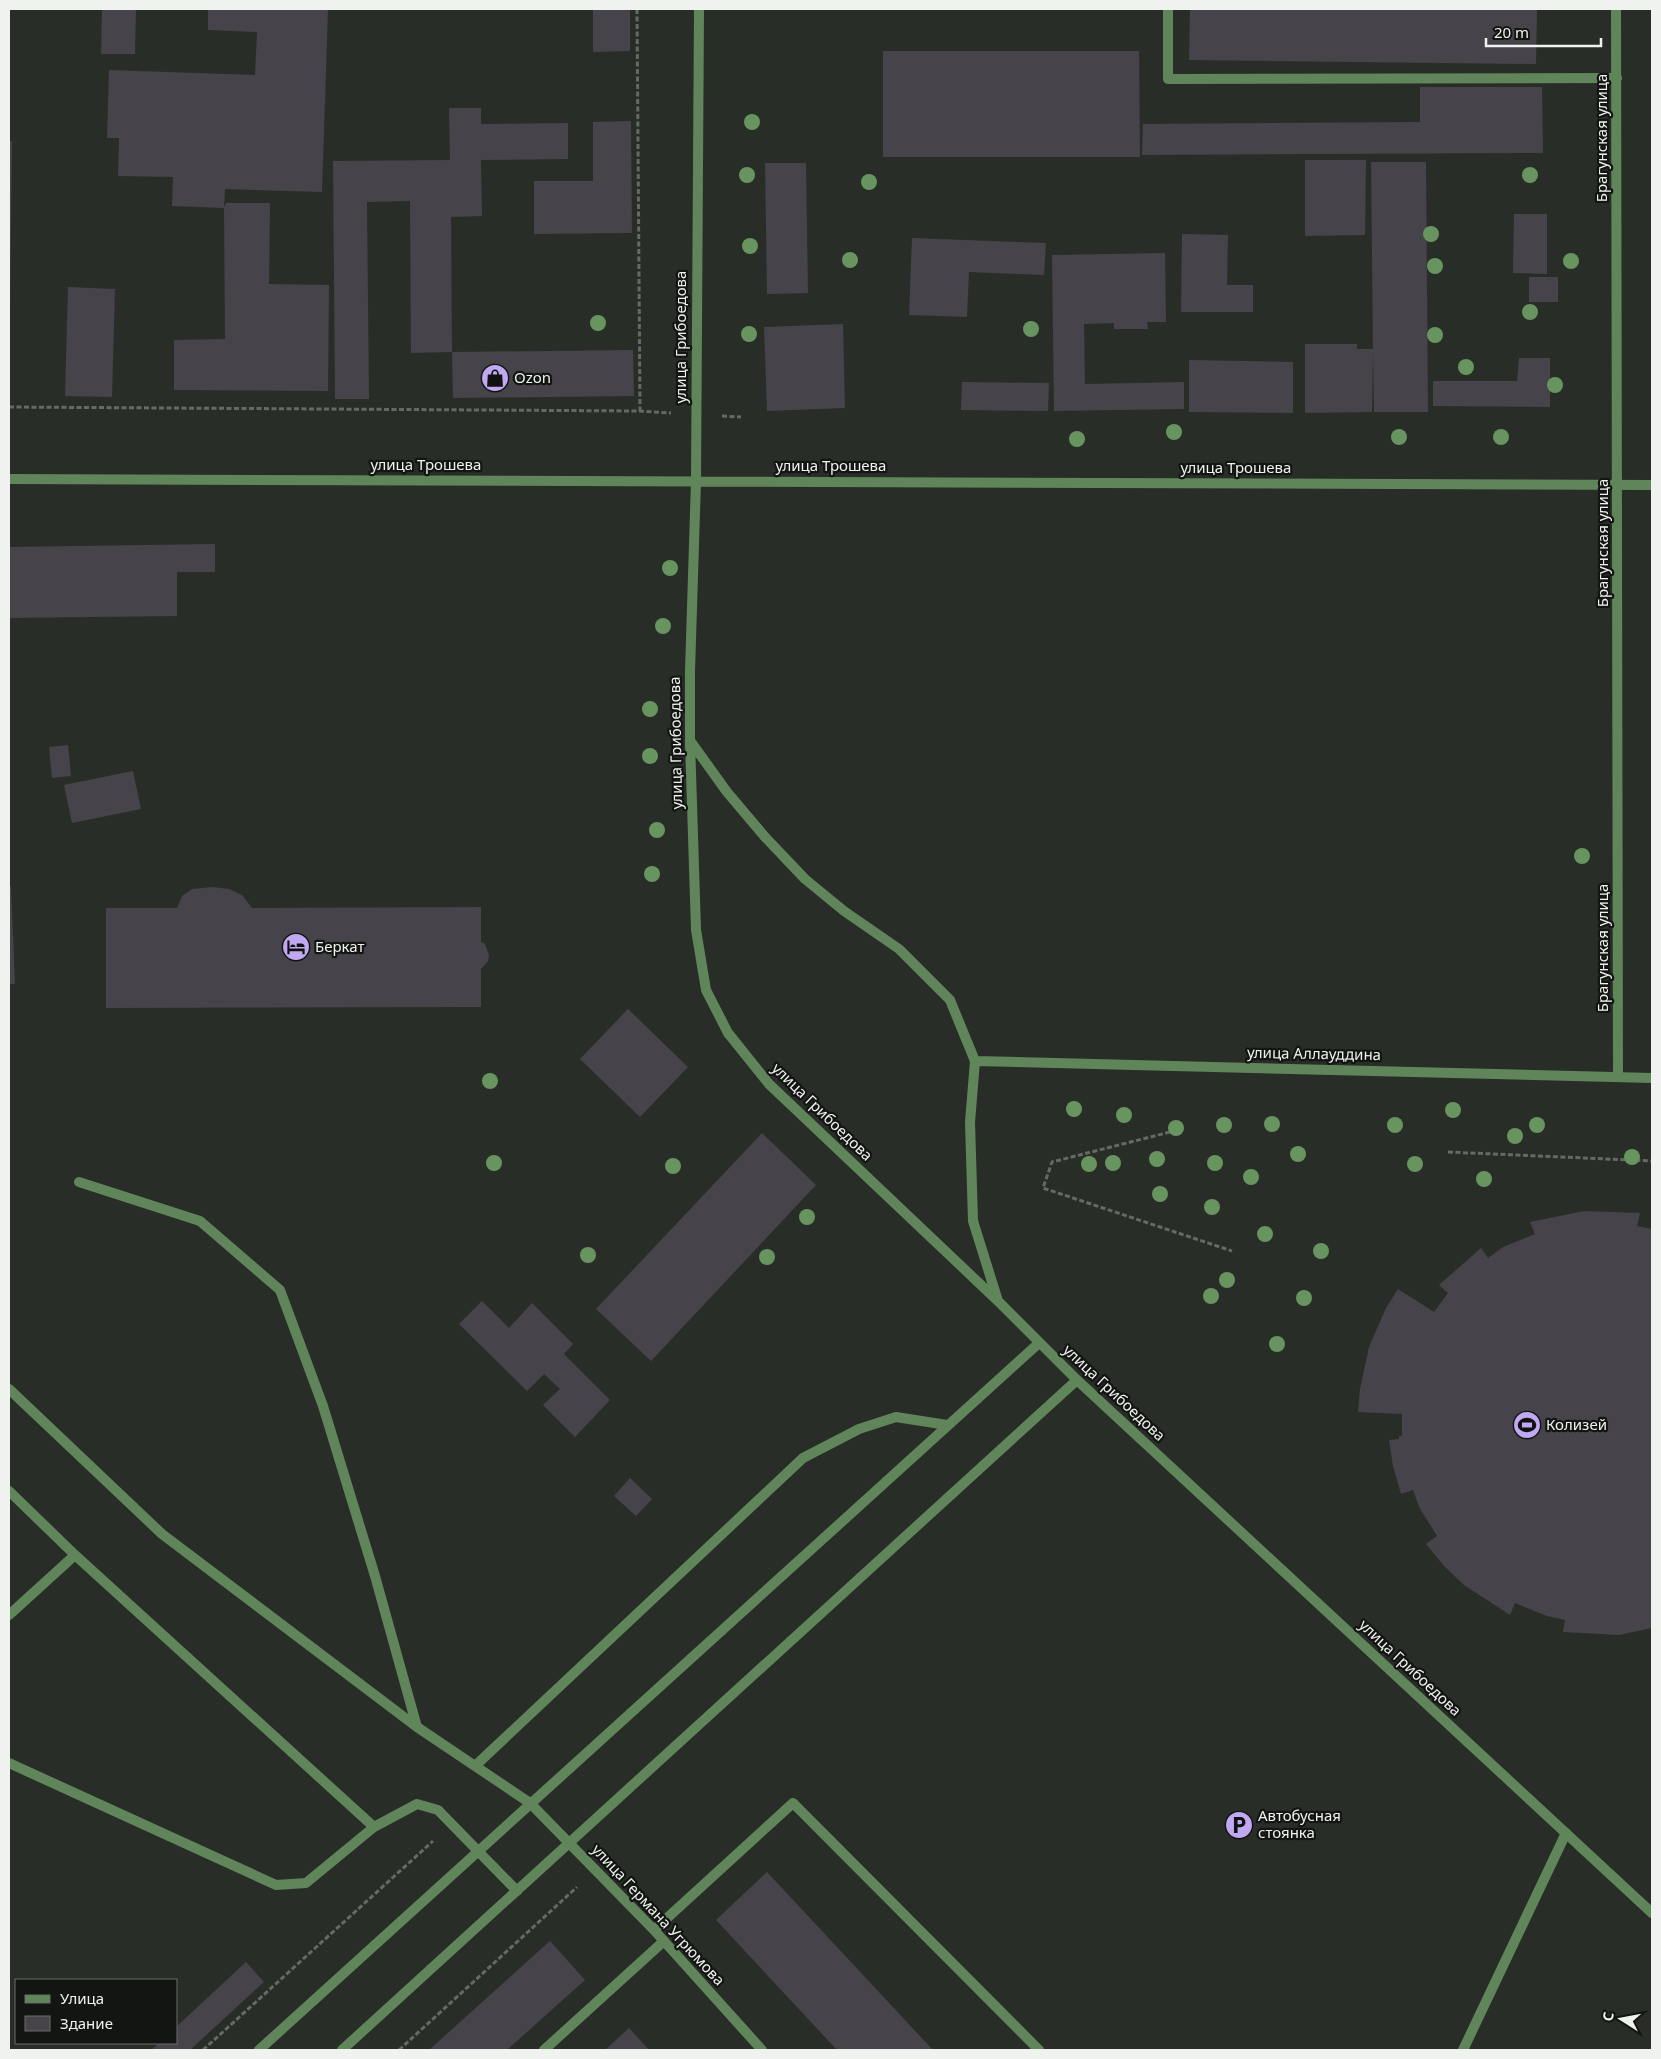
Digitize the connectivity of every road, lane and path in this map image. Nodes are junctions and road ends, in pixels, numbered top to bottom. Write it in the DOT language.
graph roads {
  1 [pos="637,9"];
  2 [pos="699,9"];
  3 [pos="1168,9"];
  4 [pos="1616,9"];
  5 [pos="1616,78"];
  6 [pos="9,407"];
  7 [pos="640,411"];
  8 [pos="696,414"];
  9 [pos="741,417"];
  10 [pos="9,479"];
  11 [pos="696,481"];
  12 [pos="1618,485"];
  13 [pos="1652,485"];
  14 [pos="690,741"];
  15 [pos="975,1061"];
  16 [pos="1618,1077"];
  17 [pos="1652,1078"];
  18 [pos="1170,1132"];
  19 [pos="1448,1152"];
  20 [pos="1652,1161"];
  21 [pos="79,1182"];
  22 [pos="1232,1252"];
  23 [pos="998,1302"];
  24 [pos="1039,1343"];
  25 [pos="1077,1380"];
  26 [pos="9,1388"];
  27 [pos="947,1425"];
  28 [pos="9,1491"];
  29 [pos="75,1555"];
  30 [pos="9,1615"];
  31 [pos="417,1727"];
  32 [pos="9,1763"];
  33 [pos="475,1766"];
  34 [pos="530,1803"];
  35 [pos="452,1824"];
  36 [pos="374,1827"];
  37 [pos="1566,1833"];
  38 [pos="570,1842"];
  39 [pos="478,1850"];
  40 [pos="596,1870"];
  41 [pos="517,1891"];
  42 [pos="1652,1913"];
  43 [pos="654,1930"];
  44 [pos="664,1940"];
  45 [pos="203,2050"];
  46 [pos="258,2050"];
  47 [pos="342,2050"];
  48 [pos="399,2050"];
  49 [pos="544,2050"];
  50 [pos="762,2050"];
  51 [pos="1040,2050"];
  52 [pos="1464,2050"];
  1 -- 7 [label="path"];
  2 -- 8 [label="street, улица Грибоедова"];
  3 -- 5 [label="street"];
  4 -- 5 [label="street, Брагунская улица"];
  5 -- 12 [label="street, Брагунская улица"];
  6 -- 7 [label="path"];
  7 -- 8 [label="path"];
  8 -- 9 [label="path"];
  8 -- 11 [label="street, улица Грибоедова"];
  10 -- 11 [label="street, улица Трошева"];
  11 -- 12 [label="street, улица Трошева"];
  11 -- 14 [label="street, улица Грибоедова"];
  12 -- 13 [label="street, улица Трошева"];
  12 -- 16 [label="street, Брагунская улица"];
  14 -- 15 [label="street"];
  14 -- 23 [label="street, улица Грибоедова"];
  15 -- 16 [label="street, улица Аллауддина"];
  15 -- 23 [label="street"];
  16 -- 17 [label="street, улица Аллауддина"];
  18 -- 22 [label="path"];
  19 -- 20 [label="path"];
  21 -- 31 [label="street"];
  23 -- 24 [label="street, улица Грибоедова"];
  24 -- 25 [label="street, улица Грибоедова"];
  24 -- 27 [label="street"];
  25 -- 37 [label="street, улица Грибоедова"];
  25 -- 38 [label="street"];
  26 -- 31 [label="street, улица Германа Угрюмова"];
  27 -- 33 [label="street"];
  27 -- 34 [label="street"];
  28 -- 29 [label="street"];
  29 -- 30 [label="street"];
  29 -- 36 [label="street"];
  31 -- 33 [label="street, улица Германа Угрюмова"];
  32 -- 36 [label="street"];
  33 -- 34 [label="street, улица Германа Угрюмова"];
  34 -- 38 [label="street, улица Германа Угрюмова"];
  34 -- 39 [label="street"];
  35 -- 36 [label="street"];
  35 -- 39 [label="street"];
  35 -- 45 [label="path"];
  37 -- 42 [label="street, улица Грибоедова"];
  37 -- 52 [label="street"];
  38 -- 40 [label="street, улица Германа Угрюмова"];
  38 -- 41 [label="street"];
  39 -- 41 [label="street"];
  39 -- 46 [label="street"];
  40 -- 43 [label="street, улица Германа Угрюмова"];
  40 -- 48 [label="path"];
  41 -- 47 [label="street"];
  43 -- 44 [label="street, улица Германа Угрюмова"];
  43 -- 51 [label="street"];
  44 -- 49 [label="street"];
  44 -- 50 [label="street, улица Германа Угрюмова"];
}
